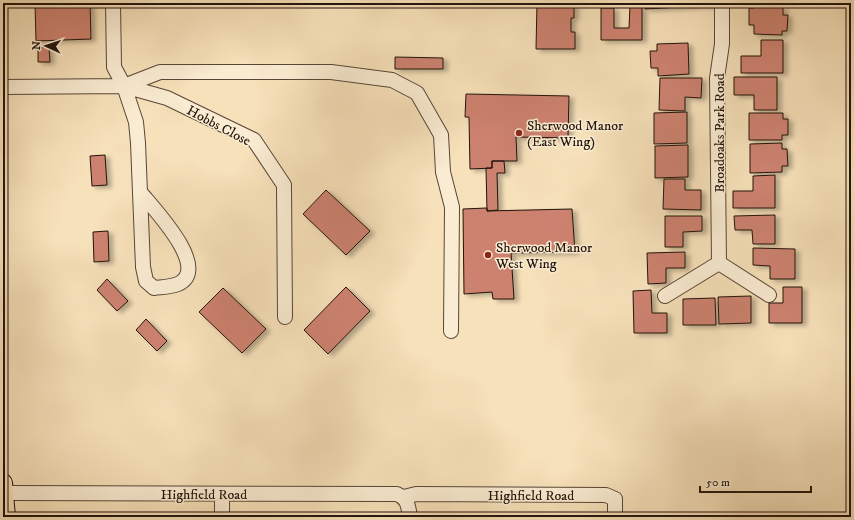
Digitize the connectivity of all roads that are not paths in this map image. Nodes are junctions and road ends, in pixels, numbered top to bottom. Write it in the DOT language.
graph roads {
  1 [pos="113,3"];
  2 [pos="722,3"];
  3 [pos="124,86"];
  4 [pos="3,87"];
  5 [pos="141,193"];
  6 [pos="719,263"];
  7 [pos="769,295"];
  8 [pos="665,296"];
  9 [pos="285,317"];
  10 [pos="451,331"];
  11 [pos="3,488"];
  12 [pos="222,494"];
  13 [pos="404,497"];
  14 [pos="6,517"];
  15 [pos="222,517"];
  16 [pos="410,517"];
  17 [pos="615,517"];
  1 -- 3 [label="street"];
  2 -- 6 [label="street, Broadoaks Park Road"];
  3 -- 4 [label="street, Hobbs Close"];
  3 -- 5 [label="street"];
  3 -- 9 [label="street, Hobbs Close"];
  3 -- 10 [label="street"];
  5 -- 5 [label="street"];
  6 -- 7 [label="street"];
  6 -- 8 [label="street"];
  11 -- 12 [label="street, Highfield Road"];
  11 -- 14 [label="main road"];
  12 -- 13 [label="street, Highfield Road"];
  12 -- 15 [label="street"];
  13 -- 16 [label="street"];
  13 -- 17 [label="street, Highfield Road"];
}
